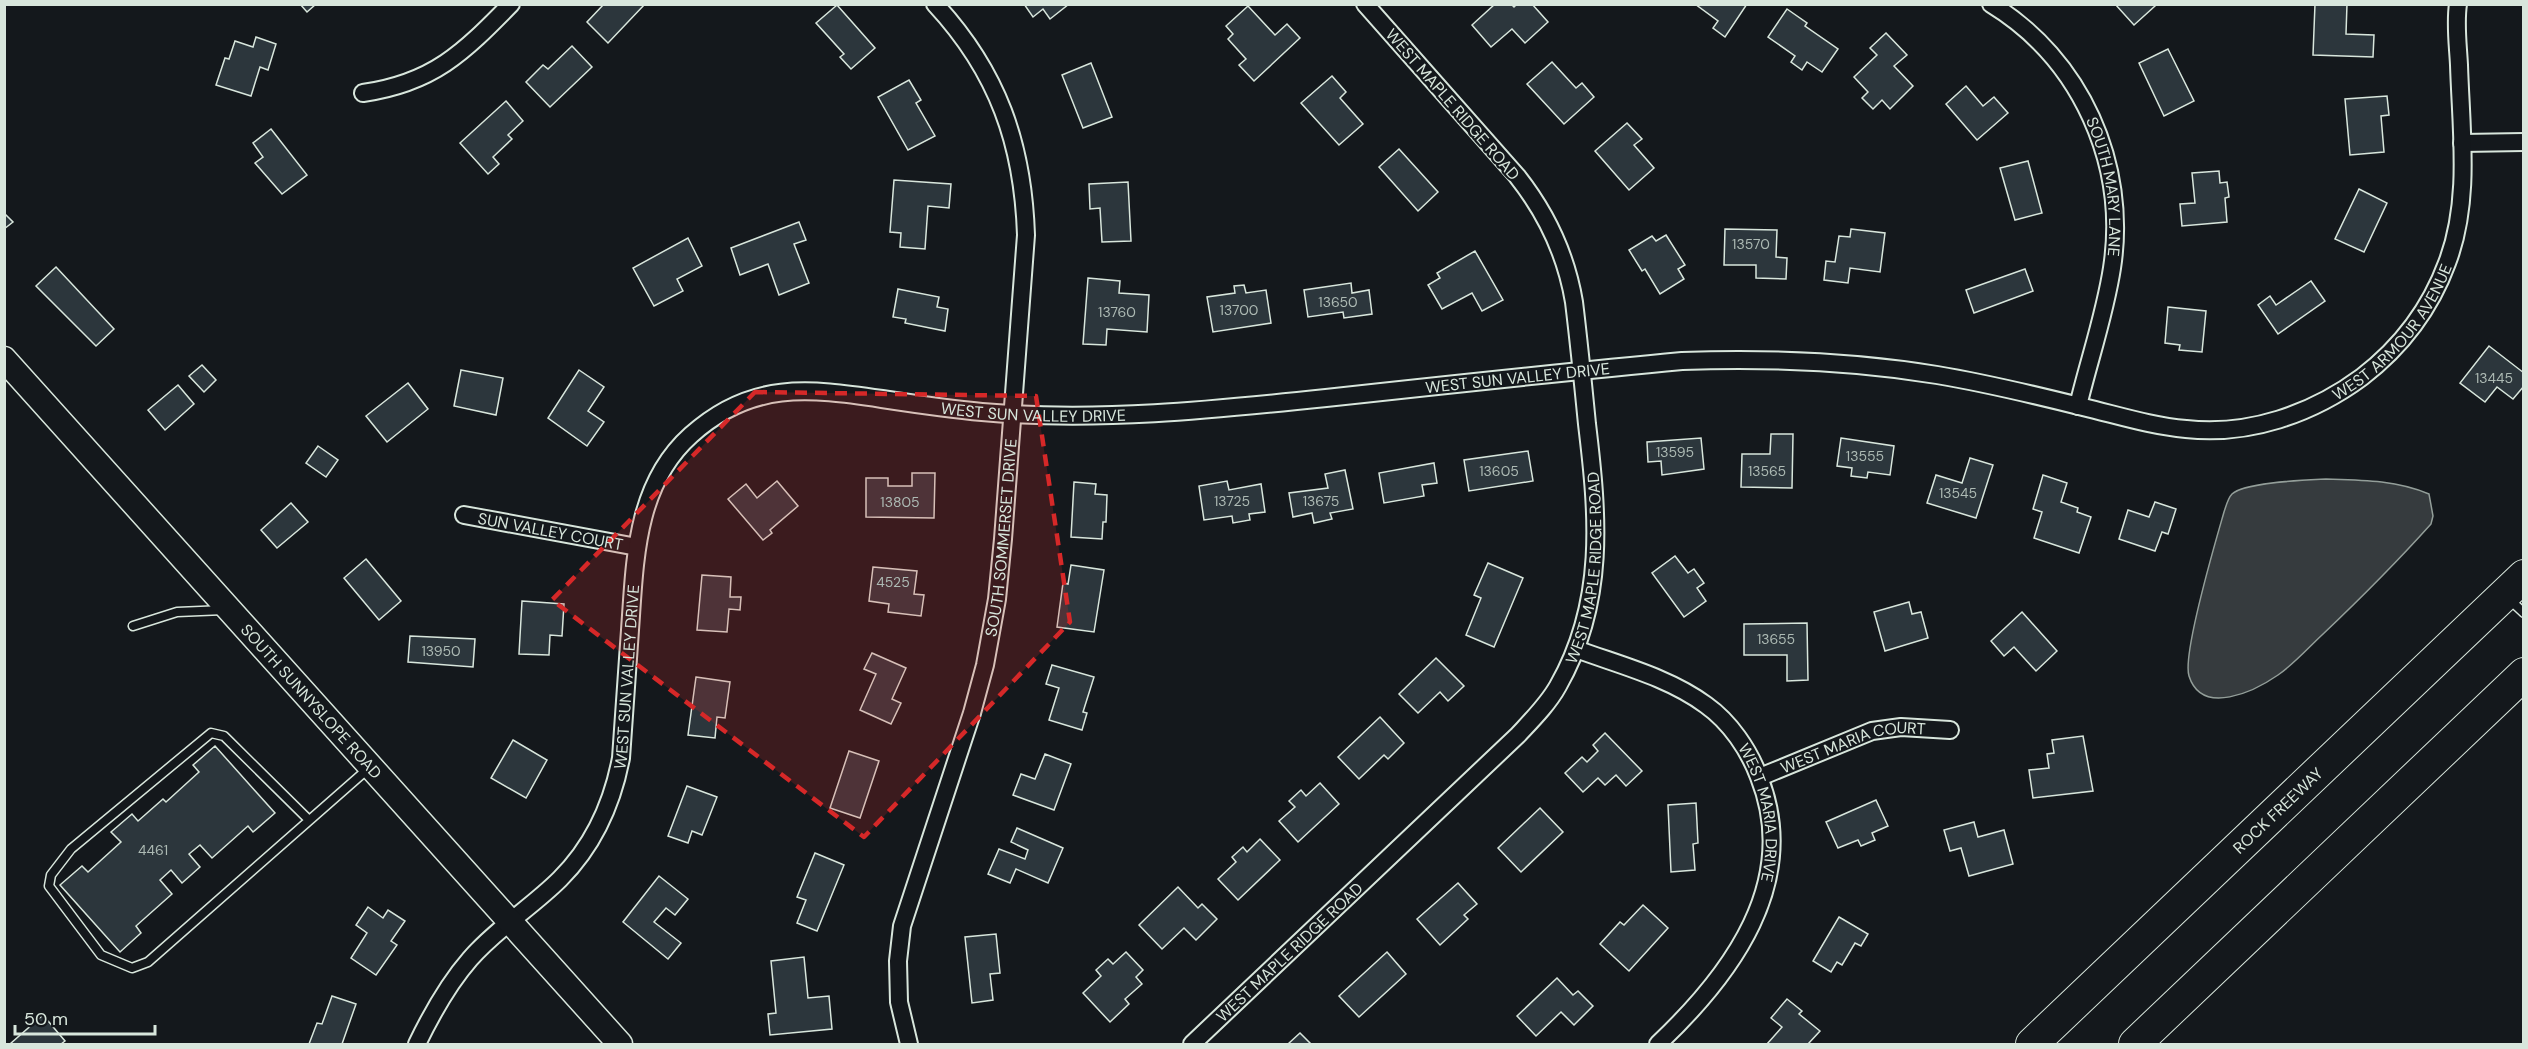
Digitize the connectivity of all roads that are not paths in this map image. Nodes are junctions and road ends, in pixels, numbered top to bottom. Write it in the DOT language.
graph roads {
  1 [pos="511,4"];
  2 [pos="935,4"];
  3 [pos="1365,4"];
  4 [pos="1991,4"];
  5 [pos="2458,4"];
  6 [pos="363,93"];
  7 [pos="2523,142"];
  8 [pos="2462,143"];
  9 [pos="4,358"];
  10 [pos="1581,371"];
  11 [pos="2078,406"];
  12 [pos="1012,414"];
  13 [pos="464,516"];
  14 [pos="638,547"];
  15 [pos="2517,594"];
  16 [pos="231,609"];
  17 [pos="134,626"];
  18 [pos="1576,649"];
  19 [pos="2523,674"];
  20 [pos="1950,729"];
  21 [pos="371,766"];
  22 [pos="1760,777"];
  23 [pos="309,820"];
  24 [pos="510,921"];
  25 [pos="417,1044"];
  26 [pos="620,1044"];
  27 [pos="909,1044"];
  28 [pos="1192,1044"];
  29 [pos="1658,1044"];
  30 [pos="2032,1044"];
  31 [pos="2135,1044"];
  1 -- 6 [label="street"];
  2 -- 12 [label="street, SOUTH SOMMERSET DRIVE"];
  3 -- 10 [label="street, WEST MAPLE RIDGE ROAD"];
  4 -- 11 [label="street, SOUTH MARY LANE"];
  5 -- 8 [label="street, WEST ARMOUR AVENUE"];
  7 -- 8 [label="street"];
  8 -- 11 [label="street, WEST ARMOUR AVENUE"];
  9 -- 16 [label="street, SOUTH SUNNYSLOPE ROAD"];
  10 -- 11 [label="street, WEST SUN VALLEY DRIVE"];
  10 -- 12 [label="street, WEST SUN VALLEY DRIVE"];
  10 -- 18 [label="street, WEST MAPLE RIDGE ROAD"];
  12 -- 14 [label="street, WEST SUN VALLEY DRIVE"];
  12 -- 27 [label="street, SOUTH SOMMERSET DRIVE"];
  13 -- 14 [label="street, SUN VALLEY COURT"];
  14 -- 24 [label="street, WEST SUN VALLEY DRIVE"];
  15 -- 30 [label="highway, ROCK FREEWAY"];
  16 -- 17 [label="lane"];
  16 -- 21 [label="street, SOUTH SUNNYSLOPE ROAD"];
  18 -- 22 [label="street, WEST MARIA DRIVE"];
  18 -- 28 [label="street, WEST MAPLE RIDGE ROAD"];
  19 -- 31 [label="highway"];
  20 -- 22 [label="street, WEST MARIA COURT"];
  21 -- 23 [label="lane"];
  21 -- 24 [label="street, SOUTH SUNNYSLOPE ROAD"];
  22 -- 29 [label="street, WEST MARIA DRIVE"];
  23 -- 23 [label="lane"];
  24 -- 25 [label="street, WEST SUN VALLEY DRIVE"];
  24 -- 26 [label="street, SOUTH SUNNYSLOPE ROAD"];
}
